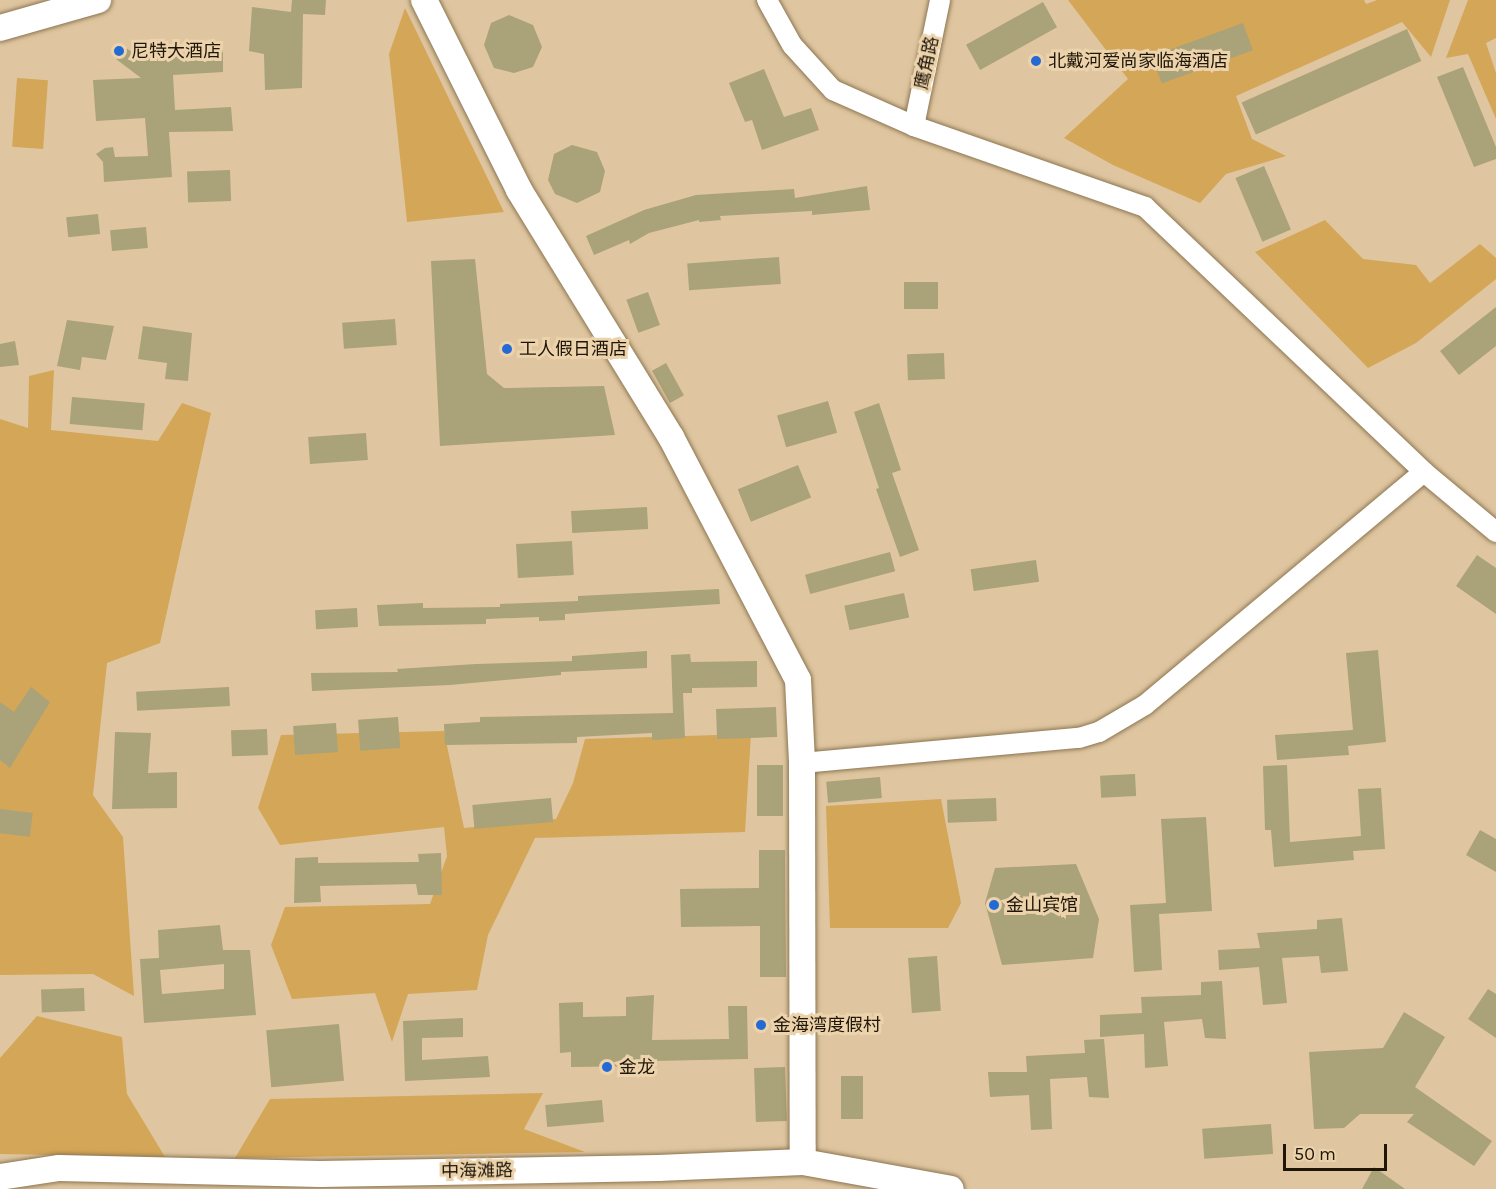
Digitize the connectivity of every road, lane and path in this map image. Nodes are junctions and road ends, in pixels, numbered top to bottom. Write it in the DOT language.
graph roads {
  1 [pos="98,0"];
  2 [pos="424,0"];
  3 [pos="767,0"];
  4 [pos="940,0"];
  5 [pos="9,17"];
  6 [pos="914,126"];
  7 [pos="1424,472"];
  8 [pos="1496,531"];
  9 [pos="802,763"];
  10 [pos="803,1162"];
  11 [pos="0,1177"];
  12 [pos="951,1189"];
  1 -- 5 [label="main road"];
  2 -- 9 [label="main road"];
  3 -- 6 [label="street"];
  4 -- 6 [label="street, 鹰角路"];
  6 -- 7 [label="street"];
  7 -- 8 [label="street"];
  7 -- 9 [label="street"];
  9 -- 10 [label="main road"];
  10 -- 11 [label="main road, 中海滩路"];
  10 -- 12 [label="main road, 中海滩路"];
}
